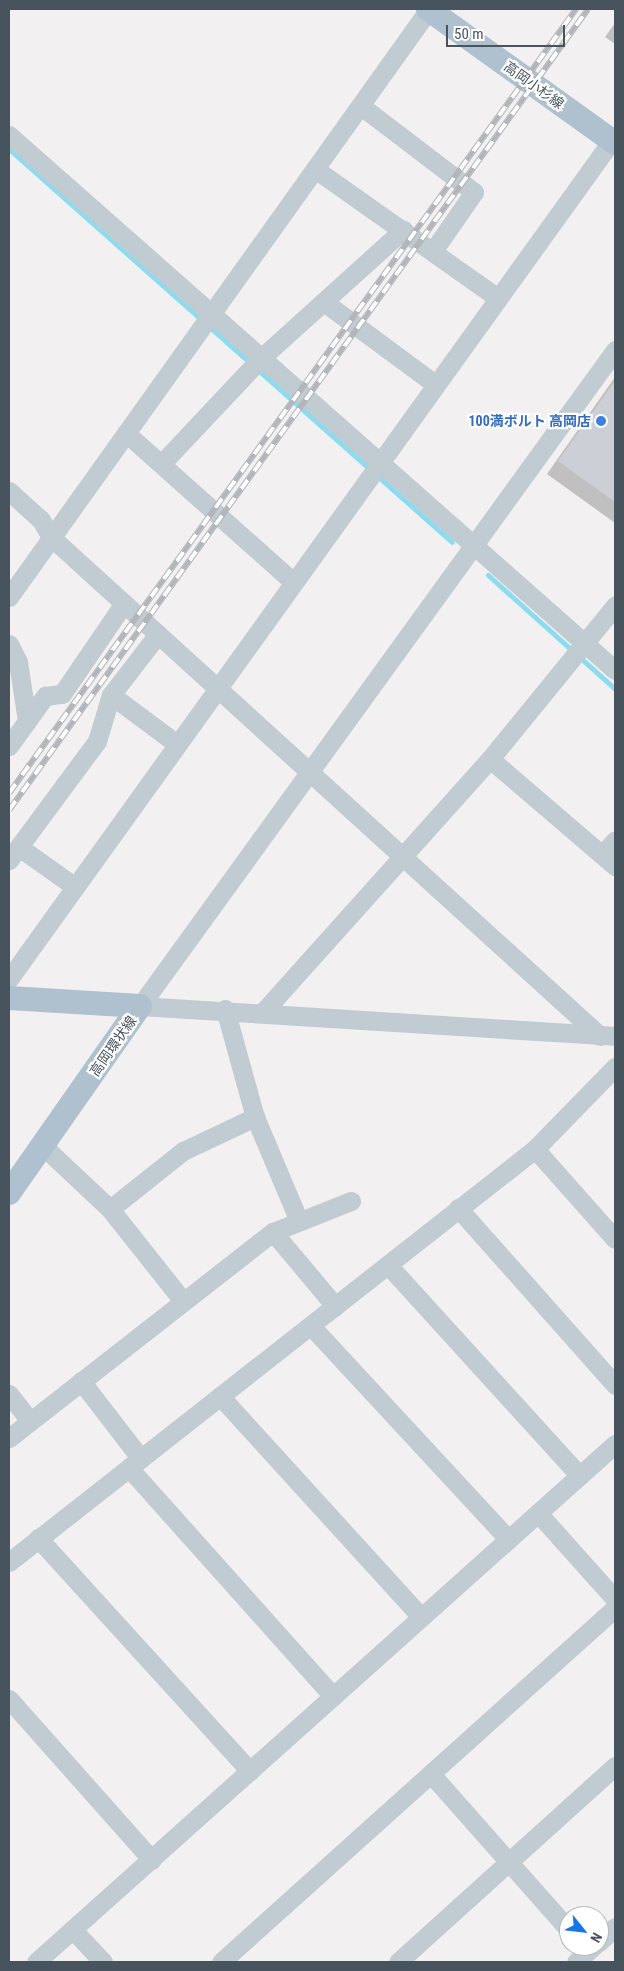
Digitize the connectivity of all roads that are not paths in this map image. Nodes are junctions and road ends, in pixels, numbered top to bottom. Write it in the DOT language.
graph roads {
  1 [pos="429,9"];
  2 [pos="361,106"];
  3 [pos="9,135"];
  4 [pos="613,142"];
  5 [pos="315,169"];
  6 [pos="403,230"];
  7 [pos="433,251"];
  8 [pos="498,298"];
  9 [pos="324,302"];
  10 [pos="206,322"];
  11 [pos="615,350"];
  12 [pos="255,364"];
  13 [pos="436,385"];
  14 [pos="126,433"];
  15 [pos="163,462"];
  16 [pos="379,465"];
  17 [pos="9,491"];
  18 [pos="51,537"];
  19 [pos="473,546"];
  20 [pos="293,582"];
  21 [pos="9,597"];
  22 [pos="124,603"];
  23 [pos="615,606"];
  24 [pos="158,634"];
  25 [pos="9,644"];
  26 [pos="586,646"];
  27 [pos="615,670"];
  28 [pos="217,688"];
  29 [pos="111,696"];
  30 [pos="27,721"];
  31 [pos="177,744"];
  32 [pos="9,746"];
  33 [pos="490,759"];
  34 [pos="312,774"];
  35 [pos="615,840"];
  36 [pos="14,854"];
  37 [pos="401,857"];
  38 [pos="609,860"];
  39 [pos="75,887"];
  40 [pos="9,979"];
  41 [pos="9,998"];
  42 [pos="140,1006"];
  43 [pos="224,1009"];
  44 [pos="262,1013"];
  45 [pos="608,1036"];
  46 [pos="615,1067"];
  47 [pos="256,1117"];
  48 [pos="43,1146"];
  49 [pos="535,1149"];
  50 [pos="9,1193"];
  51 [pos="351,1201"];
  52 [pos="458,1208"];
  53 [pos="110,1209"];
  54 [pos="299,1221"];
  55 [pos="273,1232"];
  56 [pos="615,1239"];
  57 [pos="388,1265"];
  58 [pos="182,1300"];
  59 [pos="335,1306"];
  60 [pos="310,1326"];
  61 [pos="81,1381"];
  62 [pos="615,1384"];
  63 [pos="9,1394"];
  64 [pos="220,1396"];
  65 [pos="30,1421"];
  66 [pos="9,1438"];
  67 [pos="615,1444"];
  68 [pos="135,1463"];
  69 [pos="580,1476"];
  70 [pos="538,1513"];
  71 [pos="38,1538"];
  72 [pos="508,1539"];
  73 [pos="9,1562"];
  74 [pos="615,1599"];
  75 [pos="615,1608"];
  76 [pos="421,1617"];
  77 [pos="333,1696"];
  78 [pos="9,1699"];
  79 [pos="615,1766"];
  80 [pos="250,1772"];
  81 [pos="431,1774"];
  82 [pos="152,1860"];
  83 [pos="510,1861"];
  84 [pos="559,1918"];
  85 [pos="73,1930"];
  86 [pos="36,1962"];
  87 [pos="103,1962"];
  88 [pos="221,1962"];
  89 [pos="398,1962"];
  1 -- 2 [label="street"];
  1 -- 4 [label="main road, 高岡小杉線"];
  2 -- 5 [label="street"];
  2 -- 7 [label="street"];
  3 -- 10 [label="street"];
  4 -- 8 [label="street"];
  5 -- 6 [label="street"];
  5 -- 10 [label="street"];
  6 -- 7 [label="street"];
  6 -- 9 [label="street"];
  7 -- 8 [label="street"];
  8 -- 13 [label="street"];
  9 -- 12 [label="street"];
  9 -- 13 [label="street"];
  10 -- 12 [label="street"];
  10 -- 14 [label="street"];
  11 -- 19 [label="street"];
  12 -- 15 [label="street"];
  12 -- 16 [label="street"];
  13 -- 16 [label="street"];
  14 -- 15 [label="street"];
  14 -- 18 [label="street"];
  15 -- 20 [label="street"];
  16 -- 19 [label="street"];
  16 -- 20 [label="street"];
  17 -- 18 [label="street"];
  18 -- 21 [label="street"];
  18 -- 22 [label="street"];
  19 -- 26 [label="street"];
  19 -- 34 [label="street"];
  20 -- 28 [label="street"];
  22 -- 24 [label="street"];
  22 -- 30 [label="street"];
  23 -- 26 [label="street"];
  24 -- 28 [label="street"];
  24 -- 29 [label="street"];
  25 -- 30 [label="street"];
  26 -- 27 [label="street"];
  26 -- 33 [label="street"];
  28 -- 31 [label="street"];
  28 -- 34 [label="street"];
  29 -- 31 [label="street"];
  29 -- 36 [label="street"];
  30 -- 32 [label="street"];
  31 -- 39 [label="street"];
  33 -- 37 [label="street"];
  33 -- 38 [label="street"];
  34 -- 37 [label="street"];
  34 -- 42 [label="street"];
  35 -- 38 [label="street"];
  36 -- 39 [label="street"];
  37 -- 44 [label="street"];
  37 -- 45 [label="street"];
  39 -- 40 [label="street"];
  41 -- 42 [label="main road, 高岡環状線"];
  42 -- 43 [label="street"];
  42 -- 48 [label="main road, 高岡環状線"];
  43 -- 44 [label="street"];
  43 -- 47 [label="street"];
  44 -- 45 [label="street"];
  46 -- 49 [label="street"];
  47 -- 53 [label="street"];
  47 -- 54 [label="street"];
  48 -- 50 [label="main road, 高岡環状線"];
  48 -- 53 [label="street"];
  49 -- 52 [label="street"];
  49 -- 56 [label="street"];
  51 -- 54 [label="street"];
  52 -- 57 [label="street"];
  52 -- 62 [label="street"];
  53 -- 58 [label="street"];
  54 -- 55 [label="street"];
  55 -- 58 [label="street"];
  55 -- 59 [label="street"];
  57 -- 59 [label="street"];
  57 -- 69 [label="street"];
  58 -- 61 [label="street"];
  59 -- 60 [label="street"];
  60 -- 64 [label="street"];
  60 -- 72 [label="street"];
  61 -- 65 [label="street"];
  61 -- 68 [label="street"];
  63 -- 65 [label="street"];
  64 -- 68 [label="street"];
  64 -- 76 [label="street"];
  65 -- 66 [label="street"];
  67 -- 69 [label="street"];
  68 -- 71 [label="street"];
  68 -- 77 [label="street"];
  69 -- 70 [label="street"];
  70 -- 72 [label="street"];
  70 -- 74 [label="street"];
  71 -- 73 [label="street"];
  71 -- 80 [label="street"];
  72 -- 76 [label="street"];
  75 -- 81 [label="street"];
  76 -- 77 [label="street"];
  77 -- 80 [label="street"];
  78 -- 82 [label="street"];
  79 -- 83 [label="street"];
  80 -- 82 [label="street"];
  81 -- 83 [label="street"];
  81 -- 88 [label="street"];
  82 -- 85 [label="street"];
  83 -- 84 [label="street"];
  83 -- 89 [label="street"];
  85 -- 86 [label="street"];
  85 -- 87 [label="street"];
}
